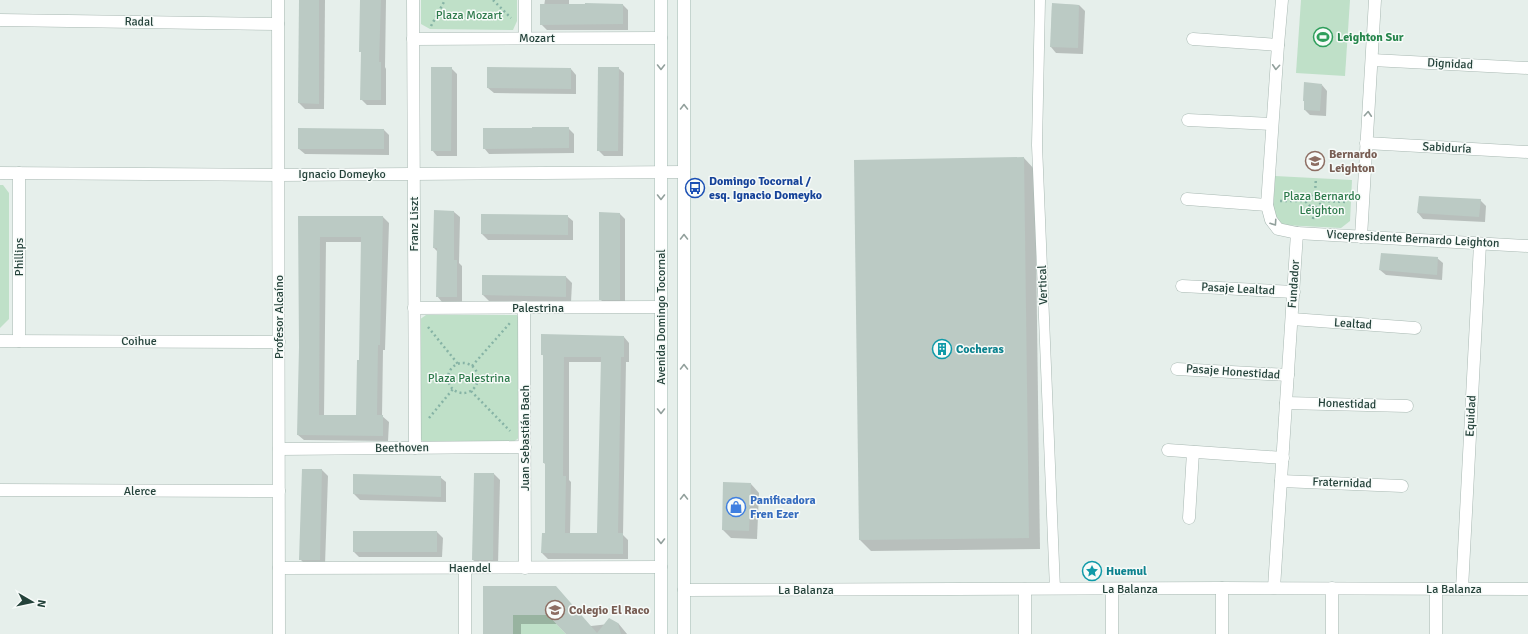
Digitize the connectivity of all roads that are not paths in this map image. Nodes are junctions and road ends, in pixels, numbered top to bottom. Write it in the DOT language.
graph roads {
  1 [pos="278,0"];
  2 [pos="413,0"];
  3 [pos="525,0"];
  4 [pos="661,0"];
  5 [pos="684,0"];
  6 [pos="1040,0"];
  7 [pos="1282,0"];
  8 [pos="1376,0"];
  9 [pos="0,20"];
  10 [pos="278,24"];
  11 [pos="525,35"];
  12 [pos="661,38"];
  13 [pos="418,39"];
  14 [pos="1193,39"];
  15 [pos="1278,45"];
  16 [pos="1372,60"];
  17 [pos="1528,68"];
  18 [pos="1188,120"];
  19 [pos="1272,124"];
  20 [pos="1366,143"];
  21 [pos="1528,152"];
  22 [pos="661,172"];
  23 [pos="684,172"];
  24 [pos="0,173"];
  25 [pos="19,173"];
  26 [pos="413,174"];
  27 [pos="279,175"];
  28 [pos="1187,199"];
  29 [pos="1272,203"];
  30 [pos="1297,232"];
  31 [pos="1361,237"];
  32 [pos="1480,244"];
  33 [pos="1528,246"];
  34 [pos="1182,286"];
  35 [pos="1294,292"];
  36 [pos="661,307"];
  37 [pos="414,308"];
  38 [pos="524,308"];
  39 [pos="1292,319"];
  40 [pos="1415,328"];
  41 [pos="0,341"];
  42 [pos="19,341"];
  43 [pos="279,342"];
  44 [pos="1177,369"];
  45 [pos="1288,376"];
  46 [pos="1286,403"];
  47 [pos="1407,406"];
  48 [pos="415,442"];
  49 [pos="525,447"];
  50 [pos="279,449"];
  51 [pos="1168,450"];
  52 [pos="1193,452"];
  53 [pos="1283,458"];
  54 [pos="1281,481"];
  55 [pos="1402,486"];
  56 [pos="0,490"];
  57 [pos="279,491"];
  58 [pos="1189,518"];
  59 [pos="279,568"];
  60 [pos="465,568"];
  61 [pos="525,568"];
  62 [pos="661,568"];
  63 [pos="1222,588"];
  64 [pos="1274,588"];
  65 [pos="1332,588"];
  66 [pos="1025,589"];
  67 [pos="1055,589"];
  68 [pos="1112,589"];
  69 [pos="1436,589"];
  70 [pos="1462,589"];
  71 [pos="1528,589"];
  72 [pos="684,590"];
  73 [pos="279,634"];
  74 [pos="465,634"];
  75 [pos="661,634"];
  76 [pos="684,634"];
  77 [pos="1025,634"];
  78 [pos="1112,634"];
  79 [pos="1222,634"];
  80 [pos="1332,634"];
  81 [pos="1436,634"];
  1 -- 10 [label="street, Profesor Alcaíno"];
  2 -- 13 [label="street, Franz Liszt"];
  3 -- 11 [label="street"];
  4 -- 12 [label="street, Avenida Domingo Tocornal"];
  23 -- 5 [label="street, Avenida Domingo Tocornal, one-way"];
  6 -- 67 [label="lane, Vertical"];
  7 -- 15 [label="street"];
  8 -- 16 [label="street"];
  9 -- 10 [label="street, Radal"];
  10 -- 27 [label="street, Profesor Alcaíno"];
  11 -- 12 [label="street, Mozart"];
  11 -- 13 [label="street, Mozart"];
  12 -- 22 [label="street, Avenida Domingo Tocornal, one-way"];
  13 -- 26 [label="street, Franz Liszt"];
  14 -- 15 [label="street"];
  15 -- 19 [label="street, one-way"];
  16 -- 17 [label="street, Dignidad"];
  20 -- 16 [label="street, one-way"];
  18 -- 19 [label="street"];
  19 -- 29 [label="street"];
  20 -- 21 [label="street, Sabiduría"];
  20 -- 31 [label="street"];
  22 -- 23 [label="street, Ignacio Domeyko"];
  22 -- 26 [label="street, Ignacio Domeyko"];
  22 -- 36 [label="street, Avenida Domingo Tocornal, one-way"];
  72 -- 23 [label="street, Avenida Domingo Tocornal, one-way"];
  24 -- 25 [label="street, Ignacio Domeyko"];
  25 -- 27 [label="street, Ignacio Domeyko"];
  25 -- 42 [label="street, Phillips"];
  26 -- 27 [label="street, Ignacio Domeyko"];
  26 -- 37 [label="street, Franz Liszt"];
  27 -- 43 [label="street, Profesor Alcaíno"];
  28 -- 29 [label="street"];
  29 -- 30 [label="street, one-way"];
  30 -- 31 [label="street, Vicepresidente Bernardo Leighton"];
  30 -- 35 [label="street, Fundador"];
  31 -- 32 [label="street, Vicepresidente Bernardo Leighton"];
  32 -- 33 [label="street, Vicepresidente Bernardo Leighton"];
  32 -- 70 [label="street, Equidad"];
  34 -- 35 [label="street, Pasaje Lealtad"];
  35 -- 39 [label="street, Fundador"];
  36 -- 38 [label="street, Palestrina"];
  36 -- 62 [label="street, Avenida Domingo Tocornal, one-way"];
  37 -- 38 [label="street, Palestrina"];
  37 -- 48 [label="street, Franz Liszt"];
  38 -- 49 [label="street, Juan Sebastián Bach"];
  39 -- 40 [label="street, Lealtad"];
  39 -- 45 [label="street, Fundador"];
  41 -- 42 [label="street, Coihue"];
  42 -- 43 [label="street, Coihue"];
  43 -- 50 [label="street, Profesor Alcaíno"];
  44 -- 45 [label="street, Pasaje Honestidad"];
  45 -- 46 [label="street, Fundador"];
  46 -- 47 [label="street, Honestidad"];
  46 -- 53 [label="street, Fundador"];
  48 -- 49 [label="street, Beethoven"];
  48 -- 50 [label="street, Beethoven"];
  49 -- 61 [label="street, Juan Sebastián Bach"];
  50 -- 57 [label="street, Profesor Alcaíno"];
  51 -- 52 [label="street"];
  52 -- 53 [label="street"];
  52 -- 58 [label="street"];
  53 -- 54 [label="street, Fundador"];
  54 -- 55 [label="street, Fraternidad"];
  54 -- 64 [label="street, Fundador"];
  56 -- 57 [label="street, Alerce"];
  57 -- 59 [label="street, Profesor Alcaíno"];
  59 -- 60 [label="street, Haendel"];
  59 -- 73 [label="street, Profesor Alcaíno"];
  60 -- 61 [label="street, Haendel"];
  60 -- 74 [label="street"];
  61 -- 62 [label="street, Haendel"];
  62 -- 75 [label="street, Avenida Domingo Tocornal"];
  63 -- 64 [label="street, La Balanza"];
  63 -- 68 [label="street, La Balanza"];
  63 -- 79 [label="street"];
  64 -- 65 [label="street, La Balanza"];
  65 -- 69 [label="street, La Balanza"];
  65 -- 80 [label="street"];
  66 -- 67 [label="street, La Balanza"];
  66 -- 72 [label="street, La Balanza"];
  66 -- 77 [label="street"];
  67 -- 68 [label="street, La Balanza"];
  68 -- 78 [label="street"];
  69 -- 70 [label="street, La Balanza"];
  69 -- 81 [label="street"];
  70 -- 71 [label="street, La Balanza"];
  72 -- 76 [label="street, Avenida Domingo Tocornal"];
}
